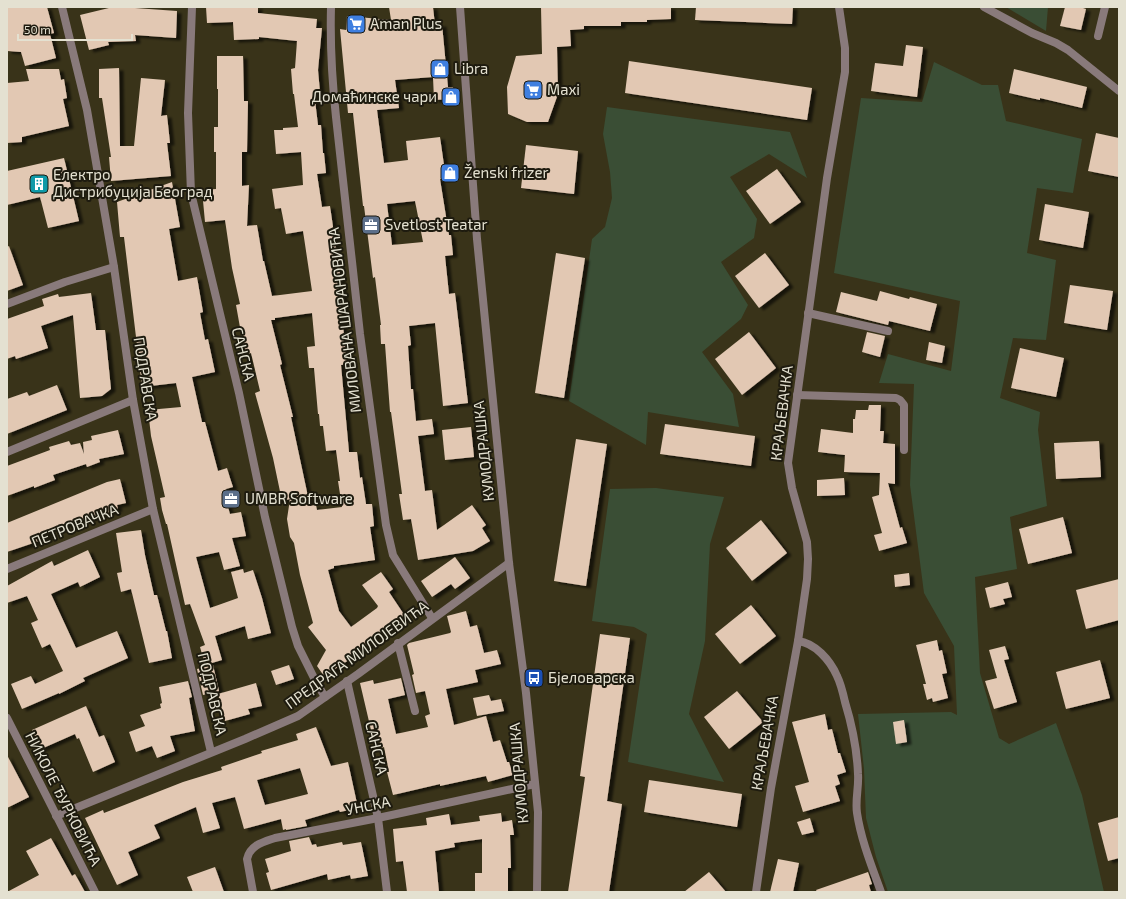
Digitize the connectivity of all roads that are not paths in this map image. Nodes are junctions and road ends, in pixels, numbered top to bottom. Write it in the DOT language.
graph roads {
  1 [pos="62,7"];
  2 [pos="192,7"];
  3 [pos="331,7"];
  4 [pos="460,7"];
  5 [pos="839,7"];
  6 [pos="984,7"];
  7 [pos="1105,7"];
  8 [pos="1098,36"];
  9 [pos="1119,90"];
  10 [pos="114,267"];
  11 [pos="7,304"];
  12 [pos="808,313"];
  13 [pos="888,331"];
  14 [pos="797,395"];
  15 [pos="133,400"];
  16 [pos="904,450"];
  17 [pos="7,452"];
  18 [pos="153,509"];
  19 [pos="509,563"];
  20 [pos="7,569"];
  21 [pos="432,618"];
  22 [pos="798,641"];
  23 [pos="398,643"];
  24 [pos="347,681"];
  25 [pos="325,697"];
  26 [pos="415,711"];
  27 [pos="7,718"];
  28 [pos="211,752"];
  29 [pos="535,784"];
  30 [pos="56,816"];
  31 [pos="378,818"];
  32 [pos="95,892"];
  33 [pos="253,892"];
  34 [pos="387,892"];
  35 [pos="537,892"];
  36 [pos="756,892"];
  37 [pos="881,892"];
  1 -- 10 [label="street, ПОДРАВСКА"];
  2 -- 25 [label="street, САНСКА"];
  3 -- 21 [label="street, МИЛОВАНА ШАРАНОВИЋА"];
  4 -- 19 [label="street, КУМОДРАШКА"];
  5 -- 12 [label="street, КРАЉЕВАЧКА"];
  6 -- 9 [label="street"];
  7 -- 8 [label="street"];
  10 -- 11 [label="street"];
  10 -- 15 [label="street, ПОДРАВСКА"];
  12 -- 13 [label="street"];
  12 -- 14 [label="street, КРАЉЕВАЧКА"];
  14 -- 16 [label="street"];
  14 -- 22 [label="street, КРАЉЕВАЧКА"];
  15 -- 17 [label="street"];
  15 -- 18 [label="street, ПОДРАВСКА"];
  18 -- 20 [label="street, ПЕТРОВАЧКА"];
  18 -- 28 [label="street, ПОДРАВСКА"];
  19 -- 21 [label="street, ПРЕДРАГА МИЛОЈЕВИЋА"];
  19 -- 29 [label="street, КУМОДРАШКА"];
  21 -- 23 [label="street, ПРЕДРАГА МИЛОЈЕВИЋА"];
  22 -- 36 [label="street, КРАЉЕВАЧКА"];
  22 -- 37 [label="street"];
  23 -- 24 [label="street, ПРЕДРАГА МИЛОЈЕВИЋА"];
  23 -- 26 [label="street"];
  24 -- 25 [label="street, ПРЕДРАГА МИЛОЈЕВИЋА"];
  24 -- 31 [label="street, САНСКА"];
  25 -- 28 [label="street, ПРЕДРАГА МИЛОЈЕВИЋА"];
  27 -- 30 [label="street, НИКОЛЕ ЂУРКОВИЋА"];
  28 -- 30 [label="street, ПРЕДРАГА МИЛОЈЕВИЋА"];
  29 -- 31 [label="street, УНСКА"];
  29 -- 35 [label="street, КУМОДРАШКА"];
  30 -- 32 [label="street, НИКОЛЕ ЂУРКОВИЋА"];
  31 -- 33 [label="street, УНСКА"];
  31 -- 34 [label="street, САНСКА"];
}
